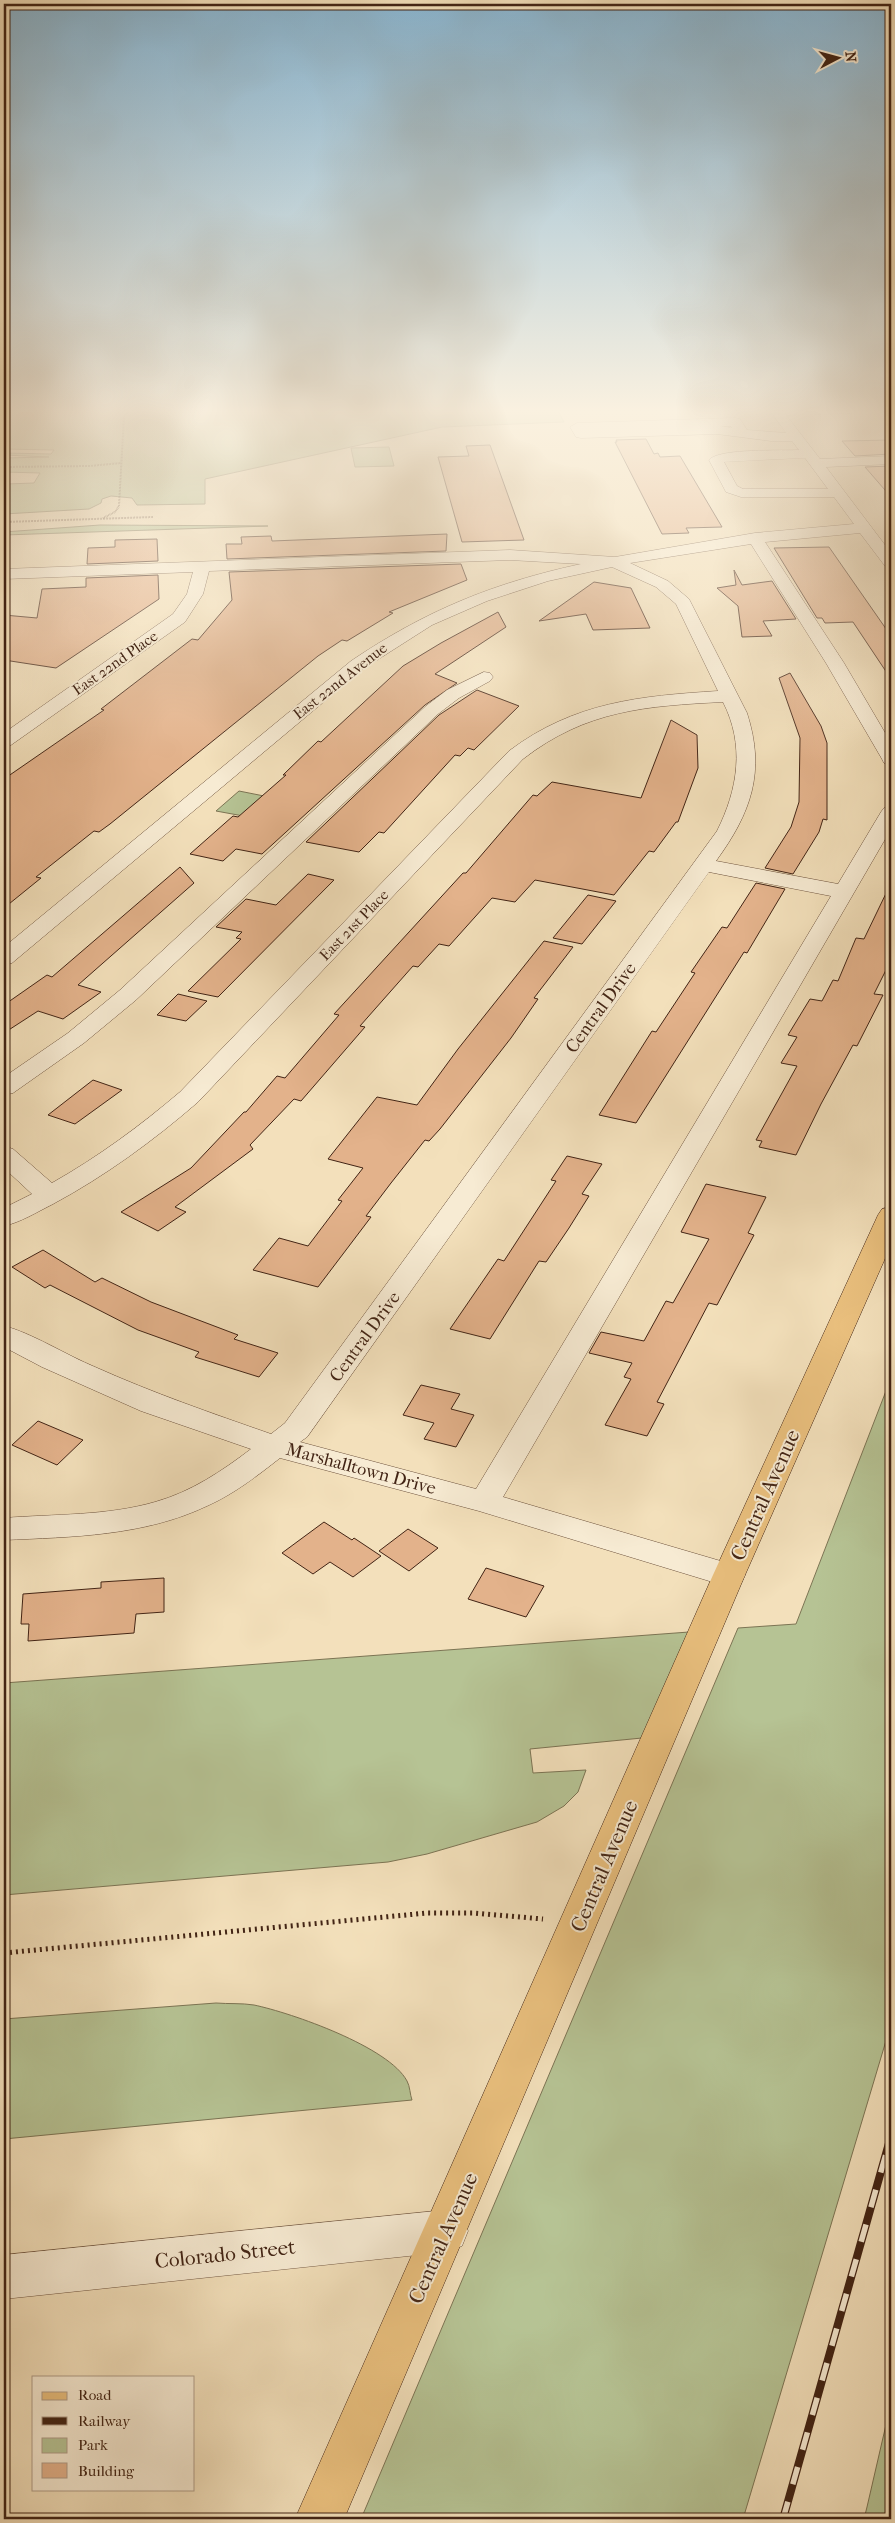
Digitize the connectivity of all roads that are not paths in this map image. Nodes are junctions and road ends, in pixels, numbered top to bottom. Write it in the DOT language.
graph roads {
  1 [pos="865,528"];
  2 [pos="755,538"];
  3 [pos="613,562"];
  4 [pos="891,563"];
  5 [pos="201,567"];
  6 [pos="4,574"];
  7 [pos="484,677"];
  8 [pos="729,696"];
  9 [pos="4,741"];
  10 [pos="891,760"];
  11 [pos="891,812"];
  12 [pos="704,865"];
  13 [pos="844,892"];
  14 [pos="4,958"];
  15 [pos="4,1088"];
  16 [pos="4,1154"];
  17 [pos="49,1195"];
  18 [pos="891,1215"];
  19 [pos="4,1218"];
  20 [pos="4,1335"];
  21 [pos="275,1446"];
  22 [pos="484,1502"];
  23 [pos="4,1529"];
  24 [pos="729,1576"];
  25 [pos="446,2231"];
  26 [pos="4,2276"];
  27 [pos="319,2519"];
  1 -- 2 [label="street, East 22nd Avenue"];
  1 -- 4 [label="street"];
  2 -- 3 [label="street, East 22nd Avenue"];
  2 -- 10 [label="street"];
  3 -- 5 [label="street"];
  3 -- 8 [label="street, Central Drive"];
  3 -- 14 [label="street, East 22nd Avenue"];
  5 -- 6 [label="street"];
  5 -- 9 [label="street, East 22nd Place"];
  7 -- 15 [label="street"];
  8 -- 12 [label="street, Central Drive"];
  8 -- 17 [label="street, East 21st Place"];
  11 -- 13 [label="street"];
  12 -- 13 [label="street"];
  12 -- 21 [label="street, Central Drive"];
  13 -- 22 [label="street"];
  16 -- 17 [label="street"];
  17 -- 19 [label="street, East 21st Place"];
  18 -- 24 [label="main road, Central Avenue"];
  20 -- 21 [label="street, Marshalltown Drive"];
  21 -- 22 [label="street, Marshalltown Drive"];
  21 -- 23 [label="street, Central Drive"];
  22 -- 24 [label="street, Marshalltown Drive"];
  24 -- 25 [label="main road, Central Avenue"];
  25 -- 26 [label="street, Colorado Street"];
  25 -- 27 [label="main road, Central Avenue"];
}
